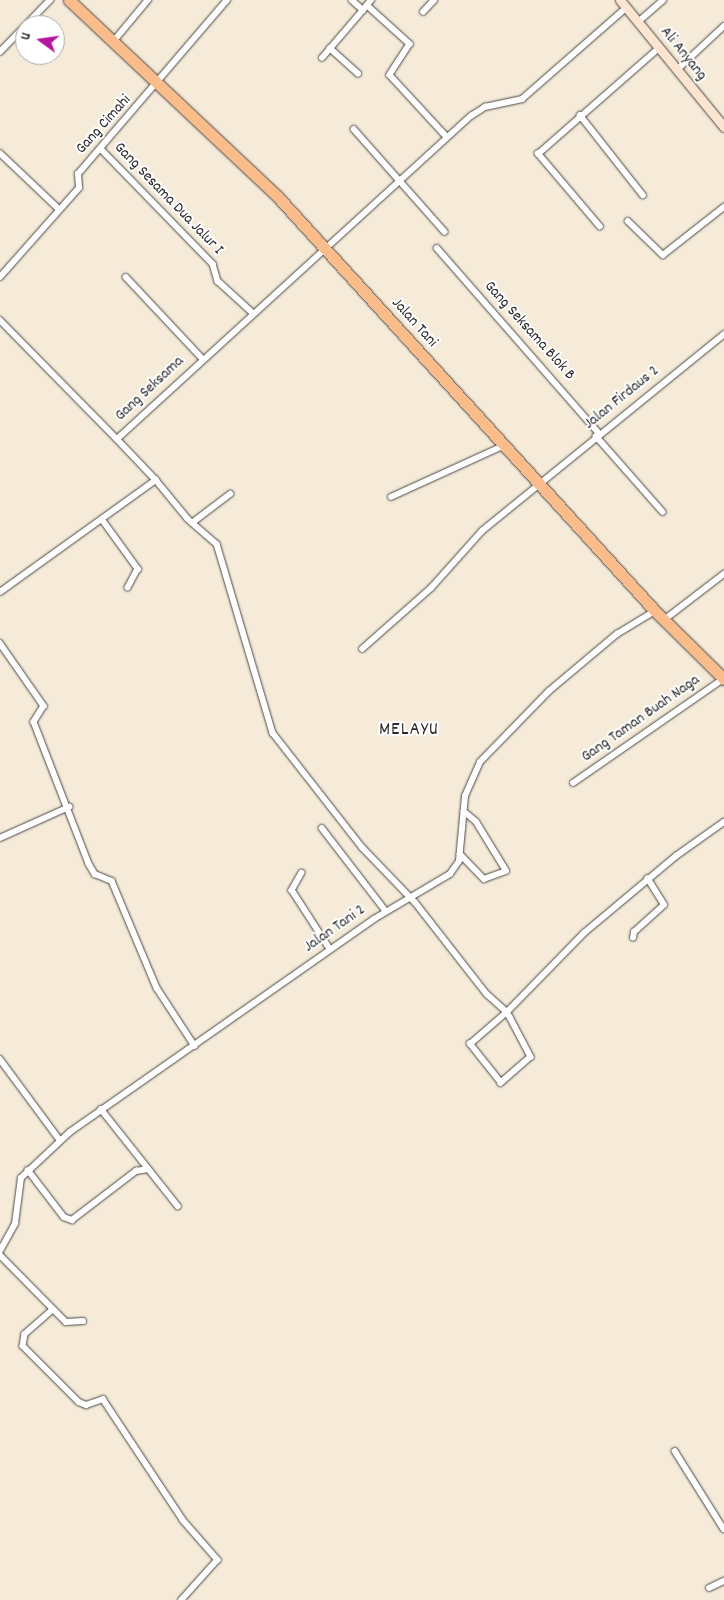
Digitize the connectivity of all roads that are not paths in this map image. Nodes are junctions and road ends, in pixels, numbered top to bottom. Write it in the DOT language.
graph roads {
  1 [pos="50,0"];
  2 [pos="69,0"];
  3 [pos="148,0"];
  4 [pos="227,0"];
  5 [pos="352,0"];
  6 [pos="371,0"];
  7 [pos="434,0"];
  8 [pos="620,0"];
  9 [pos="663,0"];
  10 [pos="365,8"];
  11 [pos="626,8"];
  12 [pos="423,12"];
  13 [pos="35,15"];
  14 [pos="638,22"];
  15 [pos="724,26"];
  16 [pos="15,36"];
  17 [pos="113,42"];
  18 [pos="330,48"];
  19 [pos="659,48"];
  20 [pos="0,52"];
  21 [pos="322,58"];
  22 [pos="677,70"];
  23 [pos="358,73"];
  24 [pos="158,83"];
  25 [pos="580,116"];
  26 [pos="724,127"];
  27 [pos="354,129"];
  28 [pos="447,136"];
  29 [pos="101,149"];
  30 [pos="0,153"];
  31 [pos="399,178"];
  32 [pos="643,195"];
  33 [pos="724,207"];
  34 [pos="59,209"];
  35 [pos="628,221"];
  36 [pos="600,227"];
  37 [pos="445,232"];
  38 [pos="325,247"];
  39 [pos="437,248"];
  40 [pos="0,276"];
  41 [pos="126,278"];
  42 [pos="253,313"];
  43 [pos="0,320"];
  44 [pos="724,334"];
  45 [pos="203,359"];
  46 [pos="597,435"];
  47 [pos="117,439"];
  48 [pos="503,446"];
  49 [pos="156,480"];
  50 [pos="539,485"];
  51 [pos="230,494"];
  52 [pos="391,497"];
  53 [pos="664,512"];
  54 [pos="102,518"];
  55 [pos="192,523"];
  56 [pos="724,574"];
  57 [pos="128,588"];
  58 [pos="0,592"];
  59 [pos="655,611"];
  60 [pos="664,620"];
  61 [pos="0,643"];
  62 [pos="362,649"];
  63 [pos="724,679"];
  64 [pos="573,783"];
  65 [pos="69,807"];
  66 [pos="464,812"];
  67 [pos="724,822"];
  68 [pos="322,828"];
  69 [pos="0,838"];
  70 [pos="460,854"];
  71 [pos="302,873"];
  72 [pos="648,879"];
  73 [pos="408,896"];
  74 [pos="386,911"];
  75 [pos="634,938"];
  76 [pos="330,949"];
  77 [pos="507,1012"];
  78 [pos="195,1046"];
  79 [pos="0,1059"];
  80 [pos="101,1109"];
  81 [pos="60,1140"];
  82 [pos="148,1168"];
  83 [pos="28,1170"];
  84 [pos="178,1206"];
  85 [pos="0,1251"];
  86 [pos="0,1255"];
  87 [pos="54,1310"];
  88 [pos="82,1320"];
  89 [pos="675,1451"];
  90 [pos="724,1528"];
  91 [pos="724,1581"];
  92 [pos="709,1588"];
  93 [pos="182,1600"];
  1 -- 13 [label="street"];
  2 -- 17 [label="highway, Jalan Tani"];
  3 -- 17 [label="street"];
  4 -- 24 [label="street, Gang Cimahi"];
  5 -- 10 [label="street"];
  6 -- 10 [label="street"];
  7 -- 12 [label="street"];
  8 -- 11 [label="street, Ali Anyang"];
  9 -- 14 [label="street"];
  10 -- 18 [label="street"];
  10 -- 28 [label="street"];
  11 -- 14 [label="street, Ali Anyang"];
  11 -- 28 [label="street, Gang Seksama"];
  14 -- 19 [label="street, Ali Anyang"];
  15 -- 22 [label="street"];
  16 -- 20 [label="street"];
  17 -- 24 [label="highway, Jalan Tani"];
  18 -- 21 [label="street"];
  18 -- 23 [label="street"];
  19 -- 22 [label="street, Ali Anyang"];
  19 -- 25 [label="street"];
  22 -- 26 [label="street, Ali Anyang"];
  24 -- 29 [label="street, Gang Cimahi"];
  24 -- 38 [label="highway, Jalan Tani"];
  25 -- 32 [label="street"];
  25 -- 36 [label="street"];
  27 -- 31 [label="street"];
  28 -- 31 [label="street, Gang Seksama"];
  29 -- 34 [label="street, Gang Cimahi"];
  29 -- 42 [label="street, Gang Sesama Dua Jalur I"];
  30 -- 34 [label="street"];
  31 -- 37 [label="street"];
  31 -- 38 [label="street, Gang Seksama"];
  33 -- 35 [label="street"];
  34 -- 40 [label="street, Gang Cimahi"];
  38 -- 42 [label="street, Gang Seksama"];
  38 -- 48 [label="highway, Jalan Tani"];
  39 -- 46 [label="street, Gang Seksama Blok B"];
  41 -- 45 [label="street"];
  42 -- 45 [label="street, Gang Seksama"];
  43 -- 47 [label="street, Gang Seksama"];
  44 -- 46 [label="street, Jalan Firdaus 2"];
  45 -- 47 [label="street, Gang Seksama"];
  46 -- 50 [label="street, Jalan Firdaus 2"];
  46 -- 53 [label="street, Gang Seksama Blok B"];
  47 -- 49 [label="street"];
  48 -- 50 [label="highway, Jalan Tani"];
  48 -- 52 [label="street"];
  49 -- 54 [label="street"];
  49 -- 55 [label="street"];
  50 -- 59 [label="highway, Jalan Tani"];
  50 -- 62 [label="street, Jalan Firdaus 2"];
  51 -- 55 [label="street"];
  54 -- 57 [label="street"];
  54 -- 58 [label="street"];
  55 -- 73 [label="street"];
  56 -- 60 [label="street"];
  59 -- 60 [label="highway, Jalan Tani"];
  59 -- 66 [label="street, Jalan Tani 2"];
  60 -- 63 [label="highway, Jalan Tani"];
  61 -- 65 [label="street"];
  63 -- 64 [label="street, Gang Taman Buah Naga"];
  65 -- 69 [label="street"];
  65 -- 78 [label="street"];
  66 -- 70 [label="street, Jalan Tani 2"];
  66 -- 70 [label="street"];
  67 -- 72 [label="street"];
  68 -- 74 [label="street"];
  70 -- 73 [label="street, Jalan Tani 2"];
  71 -- 76 [label="street"];
  72 -- 75 [label="street"];
  72 -- 77 [label="street"];
  73 -- 74 [label="street, Jalan Tani 2"];
  73 -- 77 [label="street"];
  74 -- 76 [label="street, Jalan Tani 2"];
  76 -- 78 [label="street, Jalan Tani 2"];
  77 -- 77 [label="street"];
  78 -- 80 [label="street, Jalan Tani 2"];
  79 -- 81 [label="street"];
  80 -- 81 [label="street, Jalan Tani 2"];
  80 -- 82 [label="street"];
  81 -- 83 [label="street, Jalan Tani 2"];
  82 -- 83 [label="street"];
  82 -- 84 [label="street"];
  83 -- 85 [label="street, Jalan Tani 2"];
  86 -- 87 [label="street"];
  87 -- 88 [label="street"];
  87 -- 93 [label="street"];
  89 -- 90 [label="street"];
  91 -- 92 [label="street"];
}
